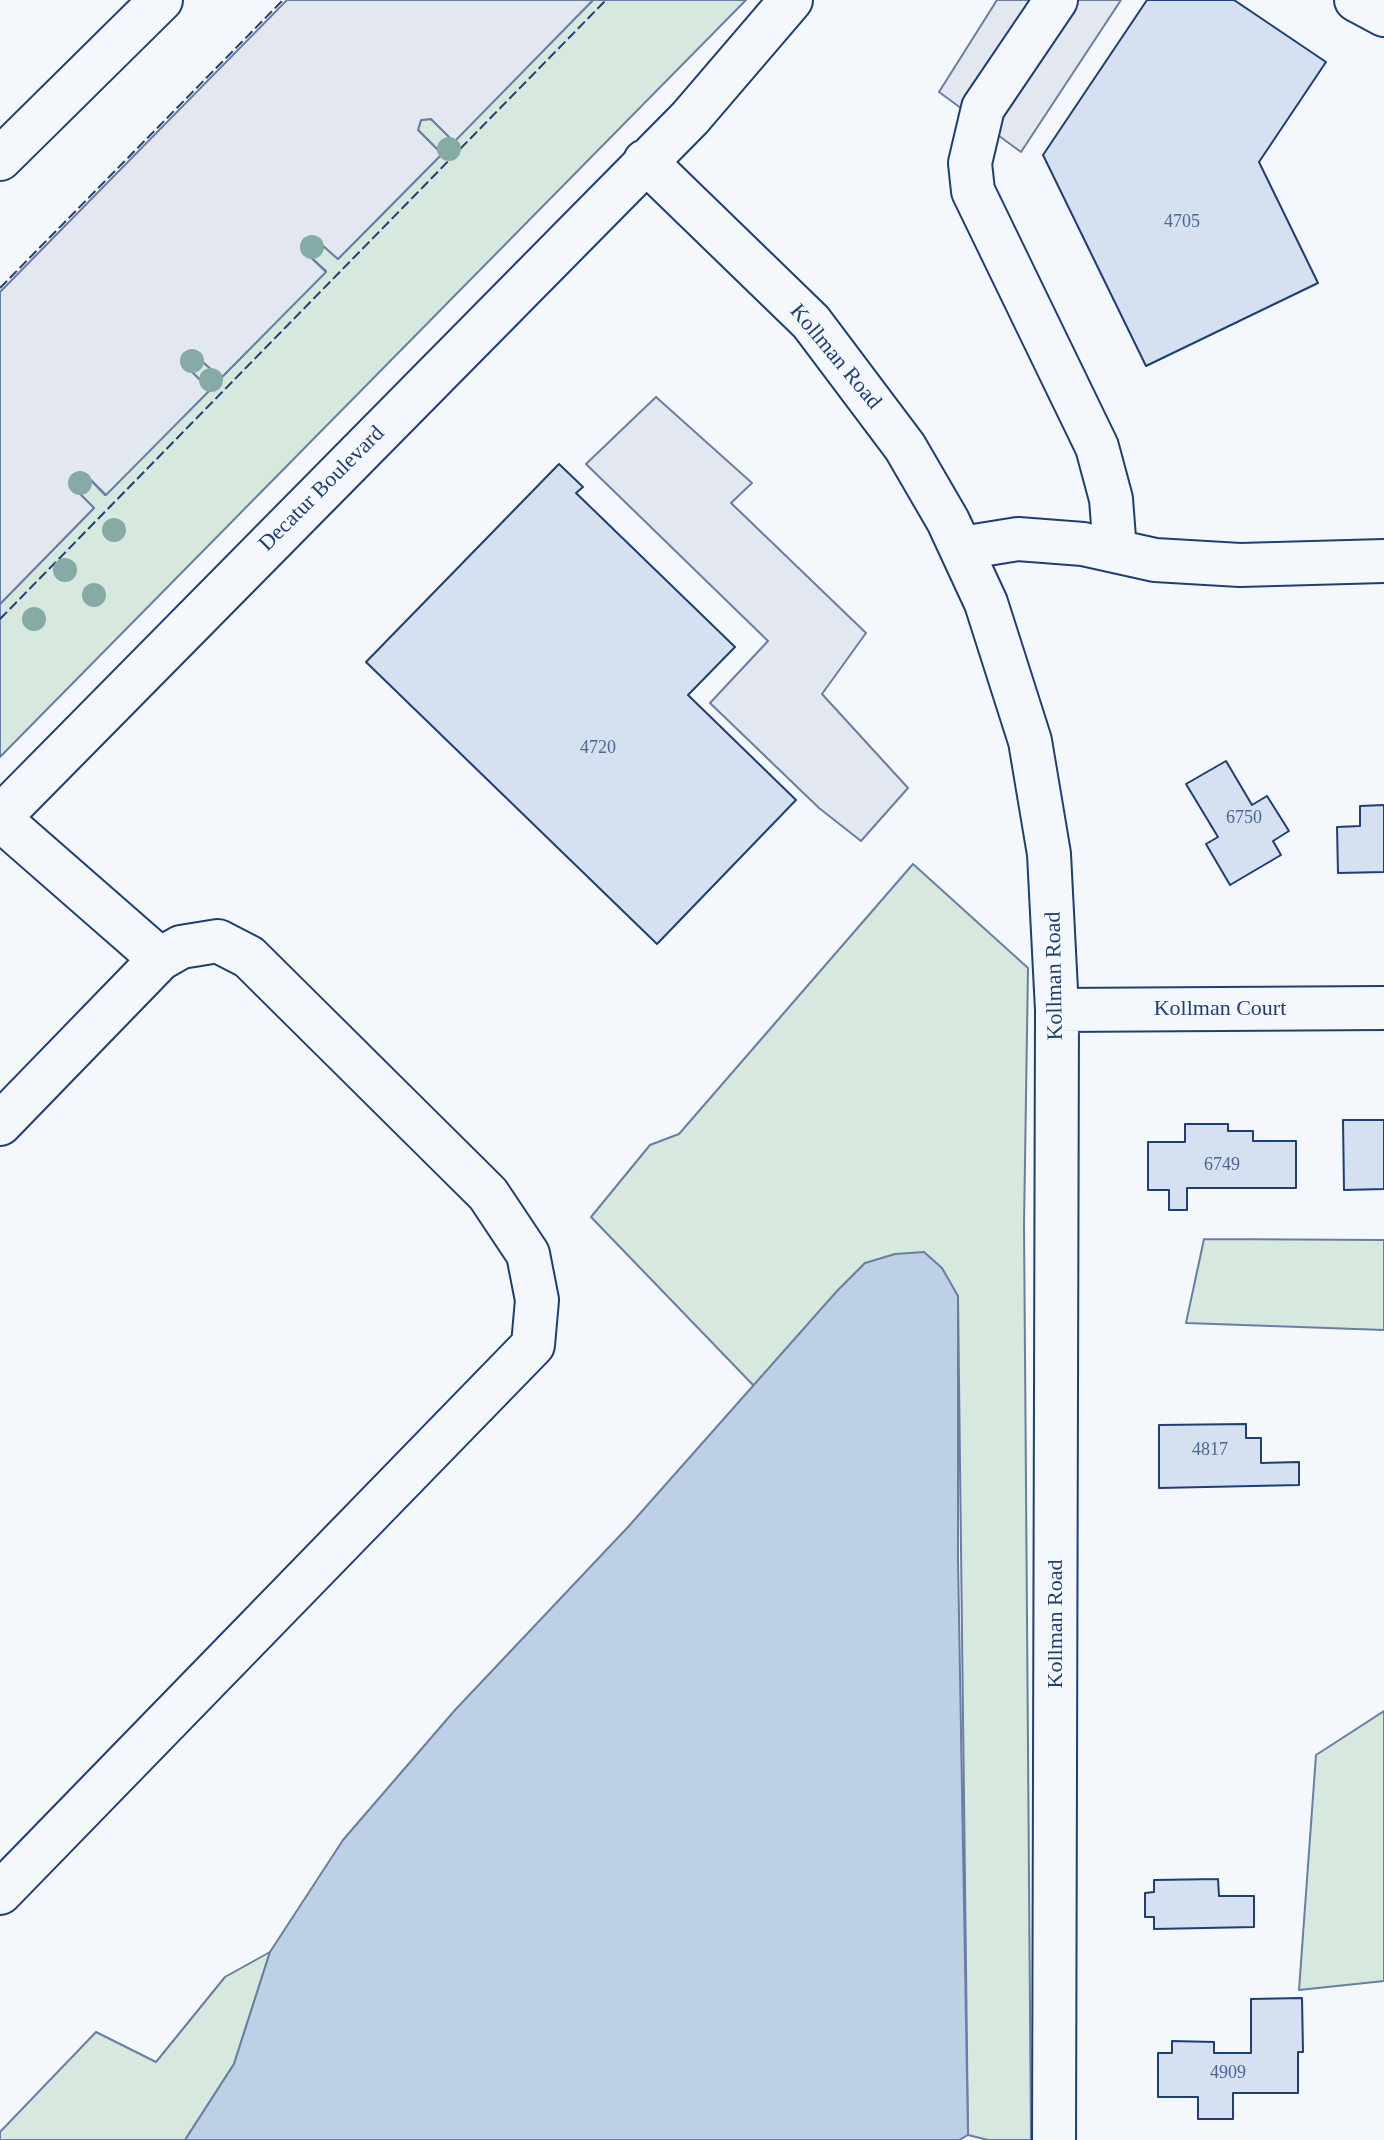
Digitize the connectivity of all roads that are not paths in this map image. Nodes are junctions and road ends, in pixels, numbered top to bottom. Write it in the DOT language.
graph roads {
  1 [pos="161,0"];
  2 [pos="791,0"];
  3 [pos="1056,0"];
  4 [pos="1356,0"];
  5 [pos="1384,15"];
  6 [pos="0,159"];
  7 [pos="645,161"];
  8 [pos="962,548"];
  9 [pos="1115,551"];
  10 [pos="1384,561"];
  11 [pos="0,818"];
  12 [pos="160,959"];
  13 [pos="1384,1008"];
  14 [pos="1057,1010"];
  15 [pos="0,1124"];
  16 [pos="0,1893"];
  17 [pos="1054,2140"];
  1 -- 6 [label="street"];
  2 -- 7 [label="street"];
  3 -- 9 [label="street"];
  4 -- 5 [label="street"];
  7 -- 8 [label="street, Kollman Road"];
  7 -- 11 [label="street, Decatur Boulevard"];
  8 -- 9 [label="street"];
  8 -- 14 [label="street, Kollman Road"];
  9 -- 10 [label="street"];
  11 -- 12 [label="street"];
  12 -- 15 [label="street"];
  12 -- 16 [label="street"];
  13 -- 14 [label="street, Kollman Court"];
  14 -- 17 [label="street, Kollman Road"];
}
